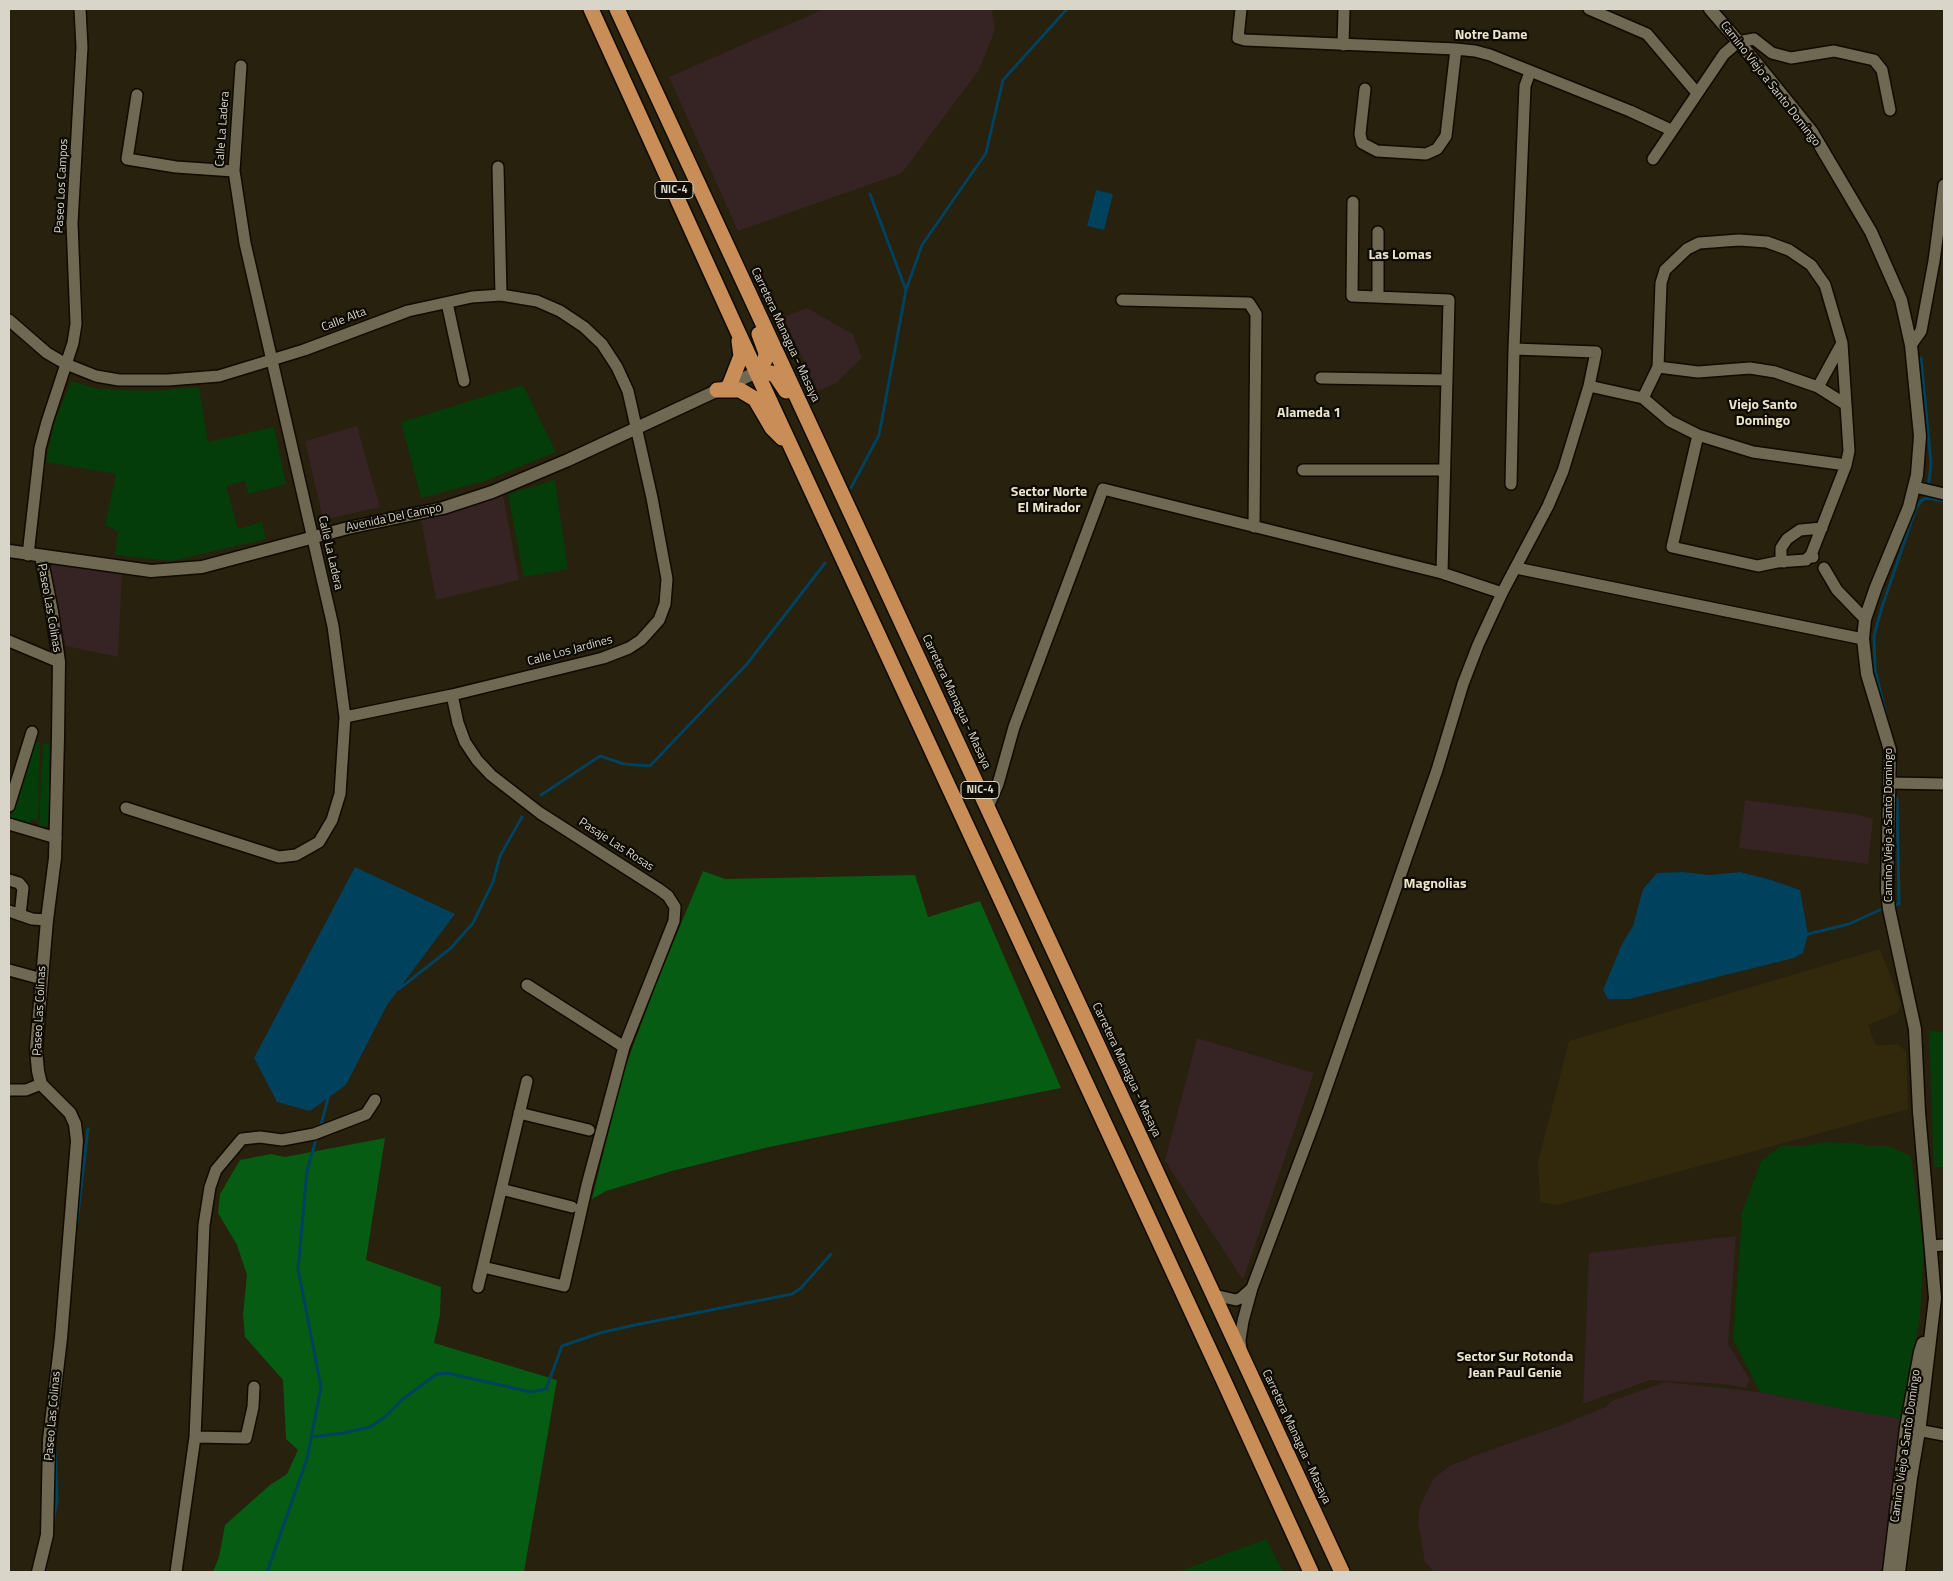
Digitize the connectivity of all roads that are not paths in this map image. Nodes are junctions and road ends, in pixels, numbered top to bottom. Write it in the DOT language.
graph roads {
  1 [pos="80,9"];
  2 [pos="591,9"];
  3 [pos="617,9"];
  4 [pos="1241,9"];
  5 [pos="1344,9"];
  6 [pos="1589,9"];
  7 [pos="1710,9"];
  8 [pos="1738,42"];
  9 [pos="1343,45"];
  10 [pos="1456,49"];
  11 [pos="241,66"];
  12 [pos="1530,72"];
  13 [pos="1365,89"];
  14 [pos="1697,93"];
  15 [pos="137,94"];
  16 [pos="1890,110"];
  17 [pos="1671,130"];
  18 [pos="1653,159"];
  19 [pos="498,168"];
  20 [pos="234,171"];
  21 [pos="1944,185"];
  22 [pos="1353,202"];
  23 [pos="1378,232"];
  24 [pos="736,266"];
  25 [pos="501,295"];
  26 [pos="1378,297"];
  27 [pos="1122,300"];
  28 [pos="447,303"];
  29 [pos="9,320"];
  30 [pos="737,330"];
  31 [pos="1842,343"];
  32 [pos="1911,345"];
  33 [pos="1514,349"];
  34 [pos="272,359"];
  35 [pos="66,364"];
  36 [pos="1658,367"];
  37 [pos="757,372"];
  38 [pos="1321,378"];
  39 [pos="1447,380"];
  40 [pos="464,381"];
  41 [pos="1589,386"];
  42 [pos="723,387"];
  43 [pos="1818,387"];
  44 [pos="1642,398"];
  45 [pos="1845,404"];
  46 [pos="636,428"];
  47 [pos="1698,435"];
  48 [pos="793,449"];
  49 [pos="828,464"];
  50 [pos="1846,465"];
  51 [pos="1303,470"];
  52 [pos="1444,470"];
  53 [pos="1511,484"];
  54 [pos="1915,487"];
  55 [pos="1944,494"];
  56 [pos="1254,527"];
  57 [pos="1822,528"];
  58 [pos="312,536"];
  59 [pos="9,551"];
  60 [pos="35,556"];
  61 [pos="1784,562"];
  62 [pos="1516,568"];
  63 [pos="1824,568"];
  64 [pos="1442,573"];
  65 [pos="1502,592"];
  66 [pos="1865,618"];
  67 [pos="1863,639"];
  68 [pos="9,641"];
  69 [pos="59,662"];
  70 [pos="452,695"];
  71 [pos="345,717"];
  72 [pos="32,732"];
  73 [pos="1890,783"];
  74 [pos="1944,784"];
  75 [pos="9,806"];
  76 [pos="988,807"];
  77 [pos="126,808"];
  78 [pos="9,824"];
  79 [pos="56,838"];
  80 [pos="9,880"];
  81 [pos="14,913"];
  82 [pos="47,920"];
  83 [pos="9,970"];
  84 [pos="42,979"];
  85 [pos="527,984"];
  86 [pos="624,1047"];
  87 [pos="527,1081"];
  88 [pos="42,1084"];
  89 [pos="9,1090"];
  90 [pos="375,1100"];
  91 [pos="520,1113"];
  92 [pos="589,1130"];
  93 [pos="501,1189"];
  94 [pos="572,1207"];
  95 [pos="1944,1245"];
  96 [pos="1931,1246"];
  97 [pos="483,1267"];
  98 [pos="478,1286"];
  99 [pos="1252,1288"];
  100 [pos="1214,1295"];
  101 [pos="1241,1355"];
  102 [pos="254,1387"];
  103 [pos="1912,1429"];
  104 [pos="1944,1435"];
  105 [pos="194,1437"];
  106 [pos="38,1572"];
  107 [pos="176,1572"];
  108 [pos="1311,1572"];
  109 [pos="1342,1572"];
  110 [pos="1888,1572"];
  111 [pos="1899,1572"];
  1 -- 35 [label="street, Paseo Los Campos"];
  2 -- 30 [label="highway, NIC-4"];
  3 -- 24 [label="highway, Carretera Managua - Masaya / NIC-4"];
  4 -- 9 [label="street"];
  5 -- 9 [label="street"];
  6 -- 14 [label="street"];
  7 -- 8 [label="street, Camino Viejo a Santo Domingo"];
  8 -- 14 [label="street"];
  8 -- 16 [label="street"];
  8 -- 32 [label="street, Camino Viejo a Santo Domingo"];
  9 -- 10 [label="street"];
  10 -- 12 [label="street"];
  10 -- 13 [label="street"];
  11 -- 20 [label="street, Calle La Ladera"];
  12 -- 17 [label="street"];
  12 -- 33 [label="street"];
  14 -- 17 [label="street"];
  15 -- 20 [label="street"];
  17 -- 18 [label="street"];
  19 -- 25 [label="street"];
  20 -- 34 [label="street, Calle La Ladera"];
  21 -- 32 [label="street"];
  22 -- 26 [label="street"];
  23 -- 26 [label="street"];
  24 -- 37 [label="highway"];
  24 -- 49 [label="highway, Carretera Managua - Masaya / NIC-4"];
  25 -- 28 [label="street, Calle Alta"];
  25 -- 46 [label="street, Calle Alta"];
  26 -- 39 [label="street"];
  27 -- 56 [label="street"];
  28 -- 34 [label="street, Calle Alta"];
  28 -- 40 [label="street"];
  29 -- 35 [label="street, Calle Alta"];
  30 -- 37 [label="highway, NIC-4"];
  30 -- 42 [label="highway"];
  31 -- 36 [label="street"];
  31 -- 43 [label="street"];
  31 -- 45 [label="street"];
  32 -- 54 [label="street, Camino Viejo a Santo Domingo"];
  33 -- 41 [label="street"];
  33 -- 53 [label="street"];
  34 -- 35 [label="street, Calle Alta"];
  34 -- 58 [label="street, Calle La Ladera"];
  35 -- 60 [label="street, Paseo Las Colinas"];
  36 -- 43 [label="street"];
  36 -- 44 [label="street"];
  37 -- 42 [label="street, Avenida Del Campo"];
  37 -- 48 [label="highway, NIC-4"];
  37 -- 49 [label="highway"];
  38 -- 39 [label="street"];
  39 -- 52 [label="street"];
  41 -- 44 [label="street"];
  41 -- 62 [label="street"];
  42 -- 46 [label="street, Avenida Del Campo"];
  42 -- 48 [label="highway"];
  43 -- 45 [label="street"];
  44 -- 47 [label="street"];
  45 -- 50 [label="street"];
  46 -- 58 [label="street, Avenida Del Campo"];
  46 -- 70 [label="street, Calle Los Jardines"];
  47 -- 50 [label="street"];
  47 -- 61 [label="street"];
  48 -- 108 [label="highway, NIC-4"];
  49 -- 76 [label="highway, Carretera Managua - Masaya / NIC-4"];
  50 -- 57 [label="street"];
  51 -- 52 [label="street"];
  52 -- 64 [label="street"];
  54 -- 55 [label="street"];
  54 -- 66 [label="street, Camino Viejo a Santo Domingo"];
  56 -- 64 [label="street"];
  56 -- 76 [label="street"];
  57 -- 61 [label="street"];
  57 -- 61 [label="street"];
  58 -- 60 [label="street, Avenida Del Campo"];
  58 -- 71 [label="street, Calle La Ladera"];
  59 -- 60 [label="street, Avenida Del Campo"];
  60 -- 69 [label="street, Paseo Las Colinas"];
  62 -- 65 [label="street"];
  62 -- 67 [label="street"];
  63 -- 66 [label="street"];
  64 -- 65 [label="street"];
  65 -- 99 [label="street"];
  66 -- 67 [label="street, Camino Viejo a Santo Domingo"];
  67 -- 73 [label="street, Camino Viejo a Santo Domingo"];
  68 -- 69 [label="street"];
  69 -- 79 [label="street, Paseo Las Colinas"];
  70 -- 71 [label="street, Calle Los Jardines"];
  70 -- 86 [label="street, Pasaje Las Rosas"];
  71 -- 77 [label="street, Calle La Ladera"];
  72 -- 75 [label="street"];
  73 -- 74 [label="street"];
  73 -- 96 [label="street, Camino Viejo a Santo Domingo"];
  76 -- 100 [label="highway, Carretera Managua - Masaya / NIC-4"];
  78 -- 79 [label="street"];
  79 -- 82 [label="street, Paseo Las Colinas"];
  80 -- 81 [label="street"];
  81 -- 82 [label="street"];
  82 -- 84 [label="street, Paseo Las Colinas"];
  83 -- 84 [label="street"];
  84 -- 88 [label="street, Paseo Las Colinas"];
  85 -- 86 [label="street"];
  86 -- 97 [label="street, Pasaje Las Rosas"];
  87 -- 91 [label="street"];
  88 -- 89 [label="street"];
  88 -- 106 [label="street, Paseo Las Colinas"];
  90 -- 105 [label="street"];
  91 -- 92 [label="street"];
  91 -- 93 [label="street"];
  93 -- 94 [label="street"];
  93 -- 97 [label="street"];
  95 -- 96 [label="street"];
  96 -- 103 [label="street, Camino Viejo a Santo Domingo"];
  97 -- 98 [label="street"];
  99 -- 100 [label="street"];
  99 -- 101 [label="street"];
  100 -- 101 [label="highway, Carretera Managua - Masaya / NIC-4"];
  101 -- 109 [label="highway, Carretera Managua - Masaya / NIC-4"];
  102 -- 105 [label="street"];
  103 -- 104 [label="street"];
  103 -- 110 [label="street, Camino Viejo a Santo Domingo"];
  103 -- 111 [label="street, Camino Viejo a Santo Domingo"];
  105 -- 107 [label="street"];
}
